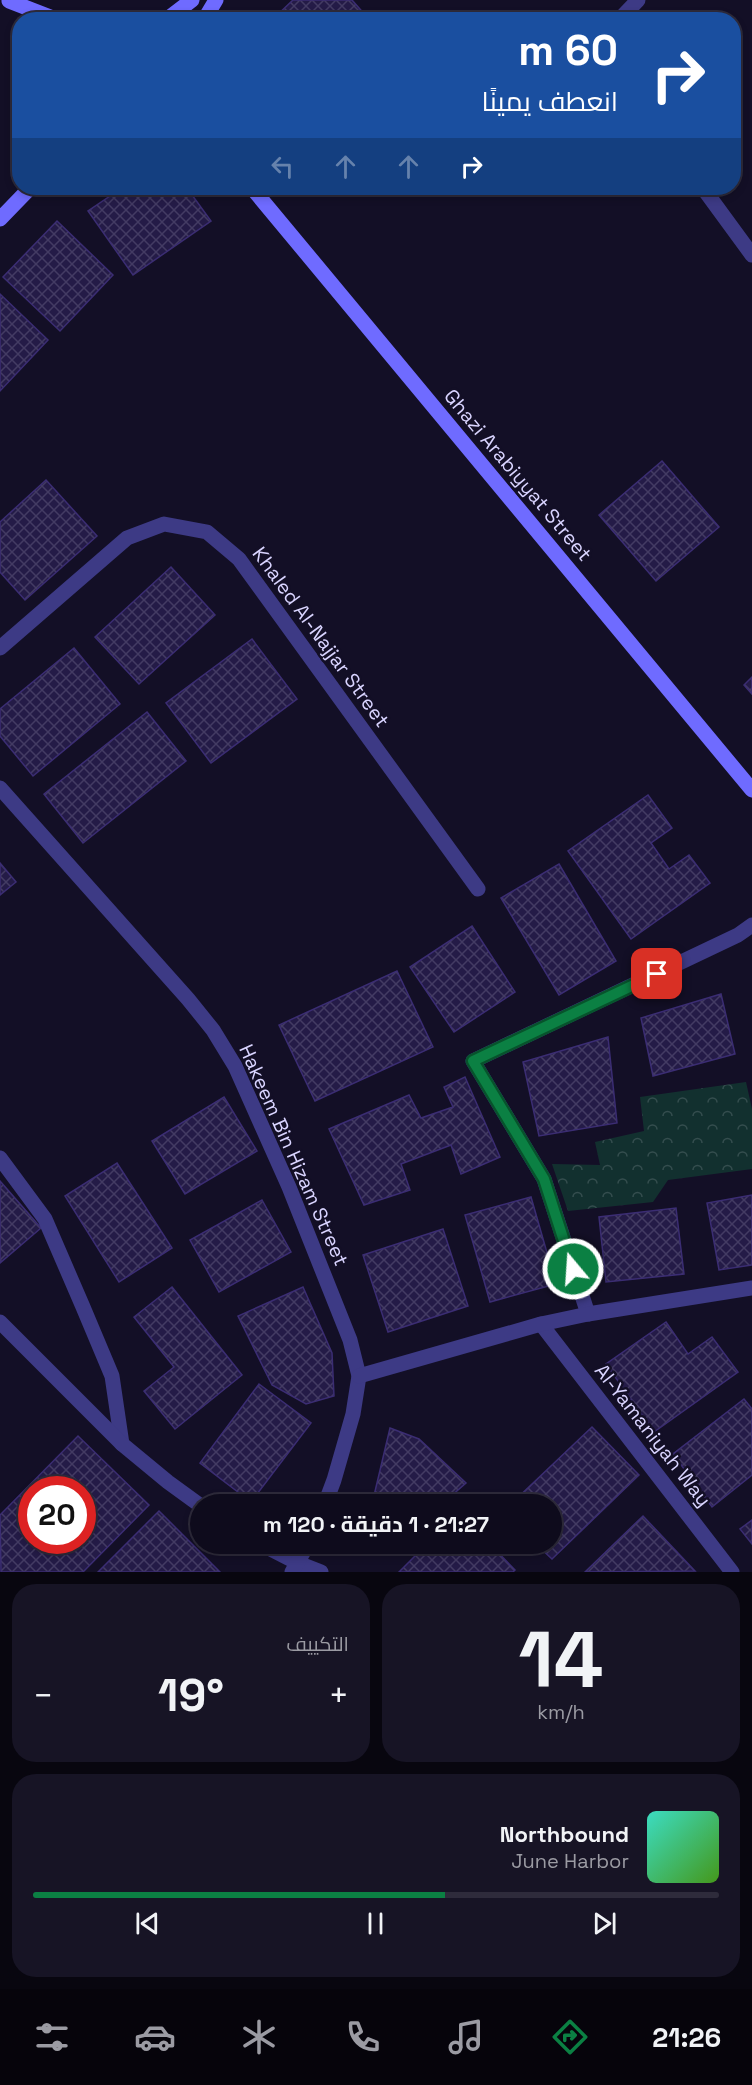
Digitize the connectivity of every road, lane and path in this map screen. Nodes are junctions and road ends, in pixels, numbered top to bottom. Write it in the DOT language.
graph roads {
  1 [pos="9,0"];
  2 [pos="192,0"];
  3 [pos="638,0"];
  4 [pos="22,12"];
  5 [pos="38,12"];
  6 [pos="176,12"];
  7 [pos="627,12"];
  8 [pos="23,195"];
  9 [pos="258,195"];
  10 [pos="708,195"];
  11 [pos="0,219"];
  12 [pos="752,255"];
  13 [pos="0,648"];
  14 [pos="0,788"];
  15 [pos="752,790"];
  16 [pos="478,889"];
  17 [pos="752,926"];
  18 [pos="0,1158"];
  19 [pos="752,1288"];
  20 [pos="588,1314"];
  21 [pos="0,1322"];
  22 [pos="541,1324"];
  23 [pos="359,1376"];
  24 [pos="122,1444"];
  25 [pos="329,1494"];
  26 [pos="190,1497"];
  27 [pos="276,1554"];
  28 [pos="295,1567"];
  29 [pos="321,1572"];
  30 [pos="732,1572"];
  1 -- 4 [label="street"];
  1 -- 5 [label="street"];
  2 -- 6 [label="street"];
  3 -- 7 [label="street"];
  8 -- 11 [label="street"];
  9 -- 15 [label="street, Ghazi Arabiyyat Street"];
  10 -- 12 [label="street"];
  13 -- 16 [label="street, Khaled Al-Najjar Street"];
  14 -- 23 [label="street, Hakeem Bin Hizam Street"];
  17 -- 20 [label="street"];
  18 -- 24 [label="street"];
  19 -- 20 [label="street"];
  20 -- 22 [label="street"];
  21 -- 24 [label="street"];
  22 -- 23 [label="street"];
  22 -- 30 [label="street, Al-Yamaniyah Way"];
  23 -- 25 [label="street, Hakeem Bin Hizam Street"];
  24 -- 26 [label="street"];
  27 -- 28 [label="street"];
  28 -- 29 [label="street"];
}
